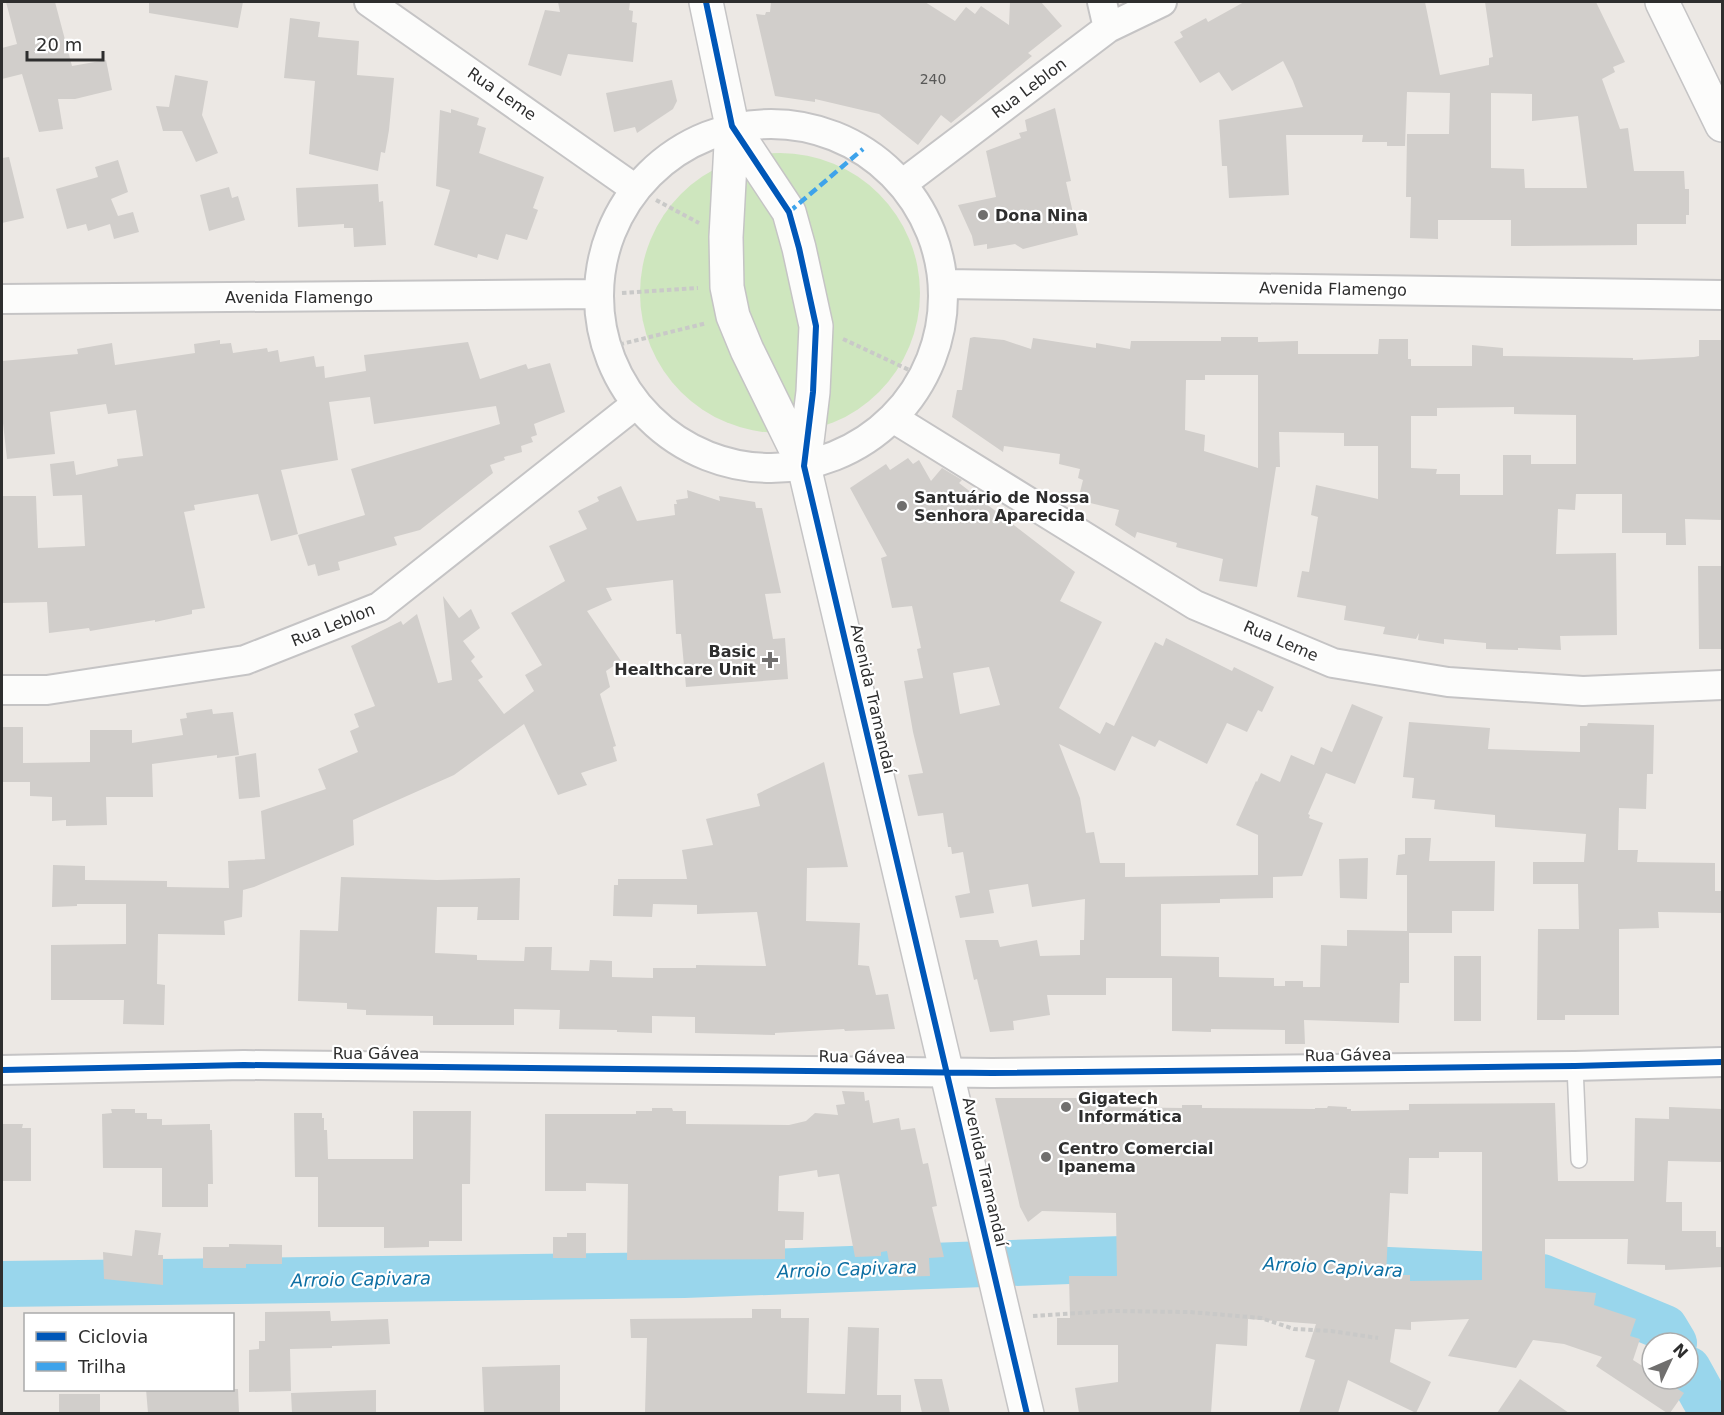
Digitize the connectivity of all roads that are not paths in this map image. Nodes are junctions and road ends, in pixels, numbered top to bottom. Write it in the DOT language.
graph roads {
  1 [pos="369,2"];
  2 [pos="705,2"];
  3 [pos="1162,2"];
  4 [pos="1662,2"];
  5 [pos="1105,15"];
  6 [pos="1719,111"];
  7 [pos="732,126"];
  8 [pos="902,184"];
  9 [pos="634,188"];
  10 [pos="779,195"];
  11 [pos="727,222"];
  12 [pos="943,284"];
  13 [pos="597,294"];
  14 [pos="1722,295"];
  15 [pos="2,299"];
  16 [pos="813,392"];
  17 [pos="769,393"];
  18 [pos="636,405"];
  19 [pos="893,418"];
  20 [pos="804,466"];
  21 [pos="1722,685"];
  22 [pos="2,690"];
  23 [pos="1722,1062"];
  24 [pos="1575,1066"];
  25 [pos="2,1070"];
  26 [pos="948,1072"];
  27 [pos="1579,1161"];
  28 [pos="1028,1413"];
  1 -- 9 [label="street, Rua Leme"];
  2 -- 7 [label="main road, Avenida Tramandaí"];
  3 -- 5 [label="street, Rua Leblon"];
  4 -- 6 [label="main road"];
  5 -- 8 [label="street, Rua Leblon"];
  7 -- 8 [label="street"];
  7 -- 9 [label="street"];
  7 -- 10 [label="main road, Avenida Tramandaí"];
  7 -- 11 [label="main road, Avenida Tramandaí"];
  8 -- 12 [label="street"];
  9 -- 13 [label="street"];
  10 -- 11 [label="main road"];
  10 -- 16 [label="main road, Avenida Tramandaí"];
  11 -- 17 [label="main road, Avenida Tramandaí"];
  12 -- 14 [label="street, Avenida Flamengo"];
  12 -- 19 [label="street"];
  13 -- 15 [label="street, Avenida Flamengo"];
  13 -- 18 [label="street"];
  16 -- 17 [label="main road"];
  16 -- 20 [label="main road, Avenida Tramandaí"];
  17 -- 20 [label="main road, Avenida Tramandaí"];
  18 -- 20 [label="street"];
  18 -- 22 [label="street, Rua Leblon"];
  19 -- 20 [label="street"];
  19 -- 21 [label="street, Rua Leme"];
  20 -- 26 [label="main road, Avenida Tramandaí"];
  23 -- 24 [label="street, Rua Gávea"];
  24 -- 26 [label="street, Rua Gávea"];
  24 -- 27 [label="lane"];
  25 -- 26 [label="street, Rua Gávea"];
  26 -- 28 [label="main road, Avenida Tramandaí"];
}
